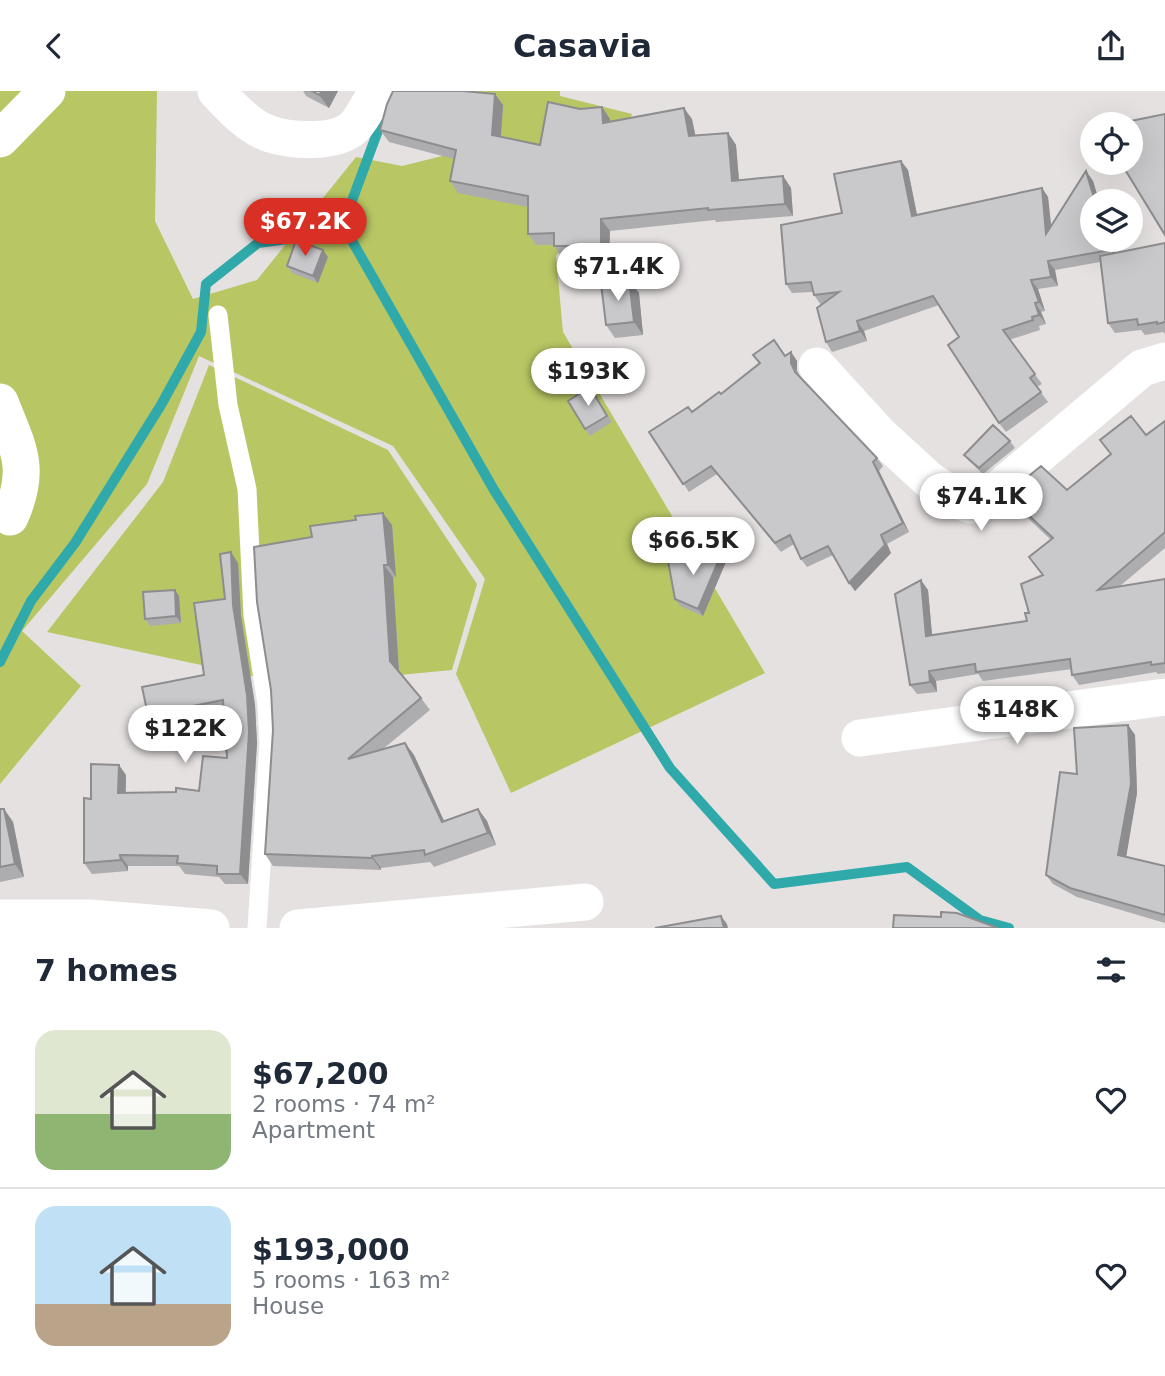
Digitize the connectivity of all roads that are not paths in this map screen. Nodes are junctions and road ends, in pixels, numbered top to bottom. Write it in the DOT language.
graph roads {
  1 [pos="47,91"];
  2 [pos="216,91"];
  3 [pos="377,91"];
  4 [pos="0,139"];
  5 [pos="218,314"];
  6 [pos="1165,361"];
  7 [pos="817,366"];
  8 [pos="0,402"];
  9 [pos="10,517"];
  10 [pos="1165,697"];
  11 [pos="860,738"];
  12 [pos="585,902"];
  13 [pos="0,918"];
  14 [pos="211,928"];
  15 [pos="257,928"];
  16 [pos="298,928"];
  1 -- 4 [label="street"];
  2 -- 3 [label="street"];
  5 -- 15 [label="lane"];
  6 -- 7 [label="street"];
  8 -- 9 [label="street"];
  10 -- 11 [label="street"];
  12 -- 16 [label="street"];
  13 -- 14 [label="street"];
}
